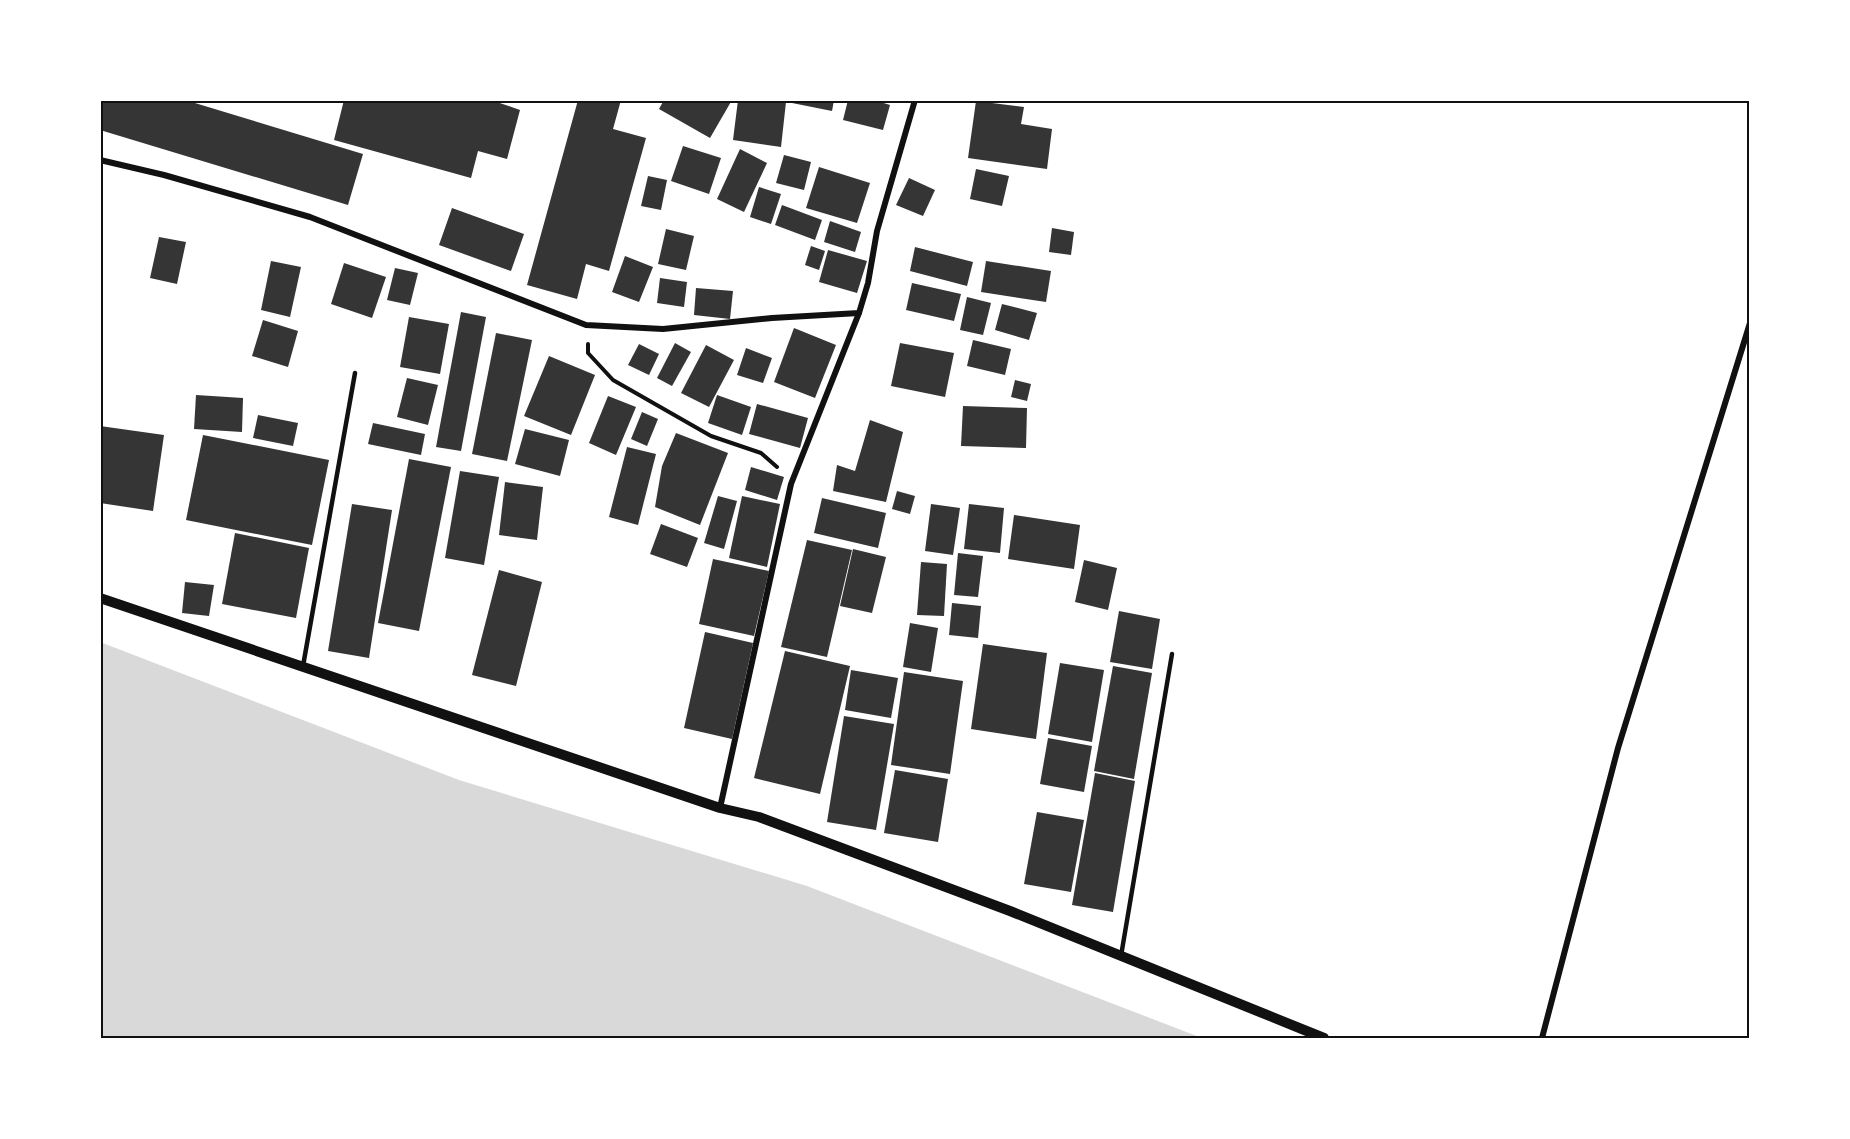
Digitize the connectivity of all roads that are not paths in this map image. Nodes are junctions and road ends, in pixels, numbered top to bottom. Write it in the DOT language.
graph roads {
  1 [pos="915,100"];
  2 [pos="100,160"];
  3 [pos="859,313"];
  4 [pos="1749,323"];
  5 [pos="355,373"];
  6 [pos="100,598"];
  7 [pos="1172,654"];
  8 [pos="303,666"];
  9 [pos="720,808"];
  10 [pos="1121,956"];
  11 [pos="1324,1038"];
  12 [pos="1542,1038"];
  1 -- 3 [label="street"];
  2 -- 3 [label="street"];
  3 -- 9 [label="street"];
  4 -- 12 [label="street"];
  5 -- 8 [label="lane"];
  6 -- 8 [label="street"];
  7 -- 10 [label="lane"];
  8 -- 9 [label="street"];
  9 -- 10 [label="street"];
  10 -- 11 [label="street"];
}
